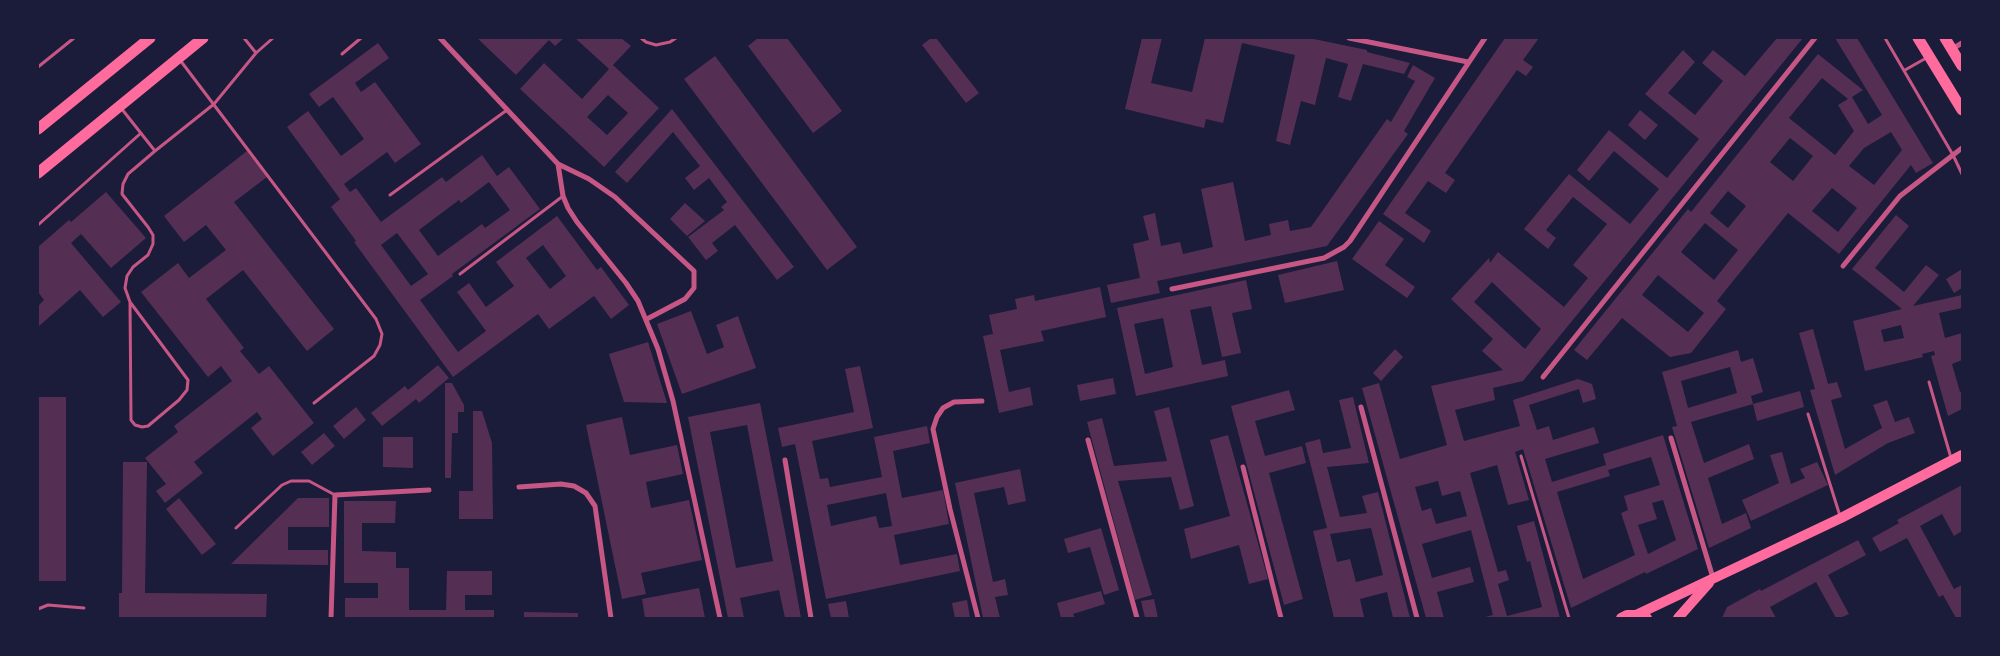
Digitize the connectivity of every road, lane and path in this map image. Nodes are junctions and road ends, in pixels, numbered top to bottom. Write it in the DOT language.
graph roads {
  1 [pos="74,38"];
  2 [pos="150,38"];
  3 [pos="203,38"];
  4 [pos="244,38"];
  5 [pos="273,38"];
  6 [pos="361,38"];
  7 [pos="440,38"];
  8 [pos="641,38"];
  9 [pos="676,38"];
  10 [pos="1349,38"];
  11 [pos="1484,38"];
  12 [pos="1815,38"];
  13 [pos="1885,38"];
  14 [pos="1918,38"];
  15 [pos="1945,38"];
  16 [pos="1962,43"];
  17 [pos="1952,50"];
  18 [pos="256,52"];
  19 [pos="342,54"];
  20 [pos="1929,56"];
  21 [pos="178,58"];
  22 [pos="1468,62"];
  23 [pos="1962,66"];
  24 [pos="38,68"];
  25 [pos="1905,70"];
  26 [pos="214,104"];
  27 [pos="120,106"];
  28 [pos="508,110"];
  29 [pos="1962,110"];
  30 [pos="39,125"];
  31 [pos="141,133"];
  32 [pos="1962,148"];
  33 [pos="156,152"];
  34 [pos="1953,155"];
  35 [pos="558,164"];
  36 [pos="38,173"];
  37 [pos="1962,174"];
  38 [pos="390,196"];
  39 [pos="563,196"];
  40 [pos="38,225"];
  41 [pos="1843,266"];
  42 [pos="460,274"];
  43 [pos="1172,290"];
  44 [pos="130,302"];
  45 [pos="647,319"];
  46 [pos="1543,377"];
  47 [pos="1929,382"];
  48 [pos="982,401"];
  49 [pos="314,403"];
  50 [pos="1362,407"];
  51 [pos="1808,414"];
  52 [pos="1671,438"];
  53 [pos="1088,440"];
  54 [pos="1962,455"];
  55 [pos="1521,456"];
  56 [pos="785,460"];
  57 [pos="1952,461"];
  58 [pos="1243,467"];
  59 [pos="519,487"];
  60 [pos="429,490"];
  61 [pos="334,495"];
  62 [pos="1841,518"];
  63 [pos="236,528"];
  64 [pos="1713,578"];
  65 [pos="84,608"];
  66 [pos="38,609"];
  67 [pos="1636,615"];
  68 [pos="331,618"];
  69 [pos="611,618"];
  70 [pos="720,618"];
  71 [pos="811,618"];
  72 [pos="978,618"];
  73 [pos="1137,618"];
  74 [pos="1281,618"];
  75 [pos="1417,618"];
  76 [pos="1569,618"];
  77 [pos="1620,618"];
  78 [pos="1647,618"];
  79 [pos="1678,618"];
  1 -- 24 [label="lane"];
  2 -- 30 [label="main road"];
  3 -- 21 [label="main road"];
  4 -- 18 [label="lane"];
  5 -- 18 [label="lane"];
  6 -- 19 [label="lane"];
  7 -- 28 [label="street"];
  8 -- 9 [label="lane"];
  10 -- 22 [label="street"];
  11 -- 22 [label="street"];
  12 -- 46 [label="street"];
  13 -- 25 [label="lane"];
  14 -- 20 [label="main road"];
  15 -- 17 [label="main road"];
  16 -- 17 [label="street"];
  17 -- 23 [label="main road"];
  18 -- 26 [label="lane"];
  20 -- 25 [label="lane"];
  20 -- 29 [label="main road"];
  21 -- 26 [label="lane"];
  21 -- 27 [label="main road"];
  22 -- 43 [label="street"];
  25 -- 34 [label="lane"];
  26 -- 33 [label="lane"];
  26 -- 49 [label="lane"];
  27 -- 31 [label="lane"];
  27 -- 36 [label="main road"];
  28 -- 35 [label="street"];
  28 -- 38 [label="lane"];
  31 -- 33 [label="lane"];
  31 -- 40 [label="lane"];
  32 -- 34 [label="street"];
  33 -- 44 [label="lane"];
  34 -- 37 [label="lane"];
  34 -- 41 [label="street"];
  35 -- 39 [label="street"];
  35 -- 45 [label="street"];
  39 -- 42 [label="lane"];
  39 -- 45 [label="street"];
  44 -- 44 [label="lane"];
  45 -- 70 [label="street"];
  47 -- 57 [label="lane"];
  48 -- 72 [label="street"];
  50 -- 75 [label="street"];
  51 -- 62 [label="lane"];
  52 -- 64 [label="street"];
  53 -- 73 [label="street"];
  54 -- 57 [label="main road"];
  55 -- 76 [label="lane"];
  56 -- 71 [label="street"];
  57 -- 62 [label="main road"];
  58 -- 74 [label="street"];
  59 -- 69 [label="street"];
  60 -- 61 [label="street"];
  61 -- 63 [label="lane"];
  61 -- 68 [label="street"];
  62 -- 64 [label="main road"];
  64 -- 67 [label="main road"];
  64 -- 79 [label="main road"];
  65 -- 66 [label="lane"];
  67 -- 77 [label="main road"];
  67 -- 78 [label="main road"];
}
